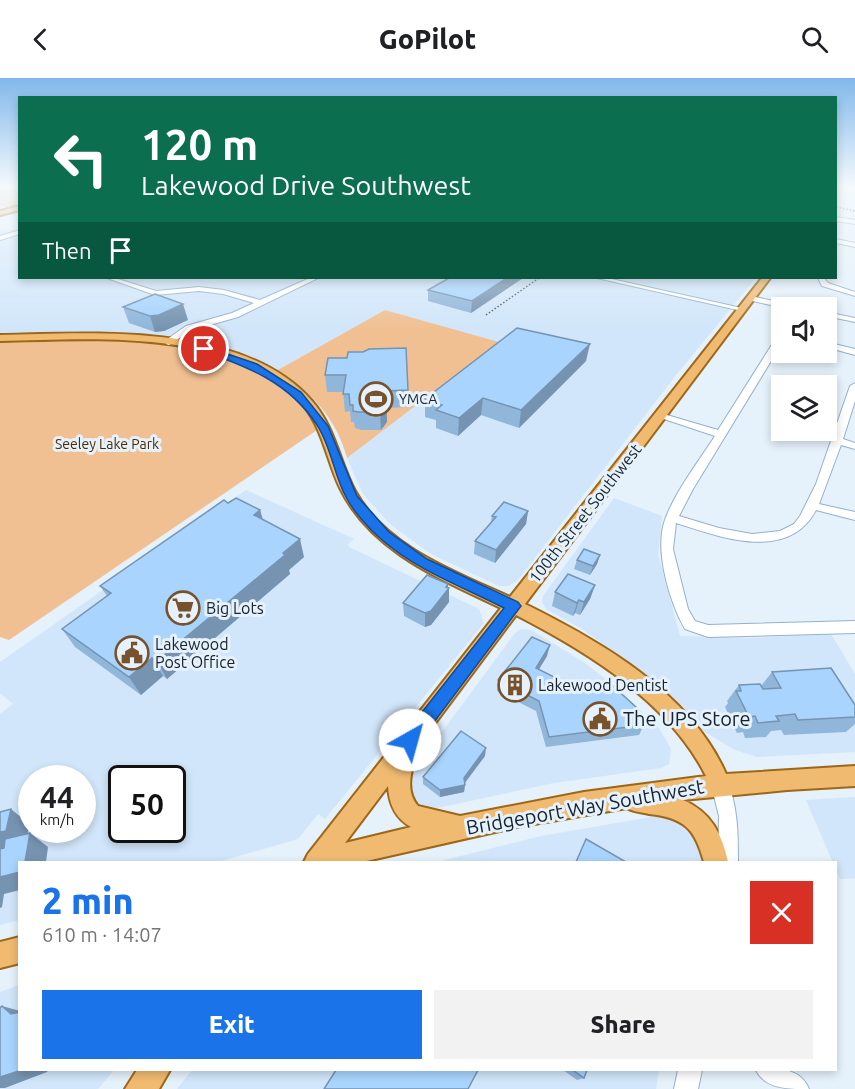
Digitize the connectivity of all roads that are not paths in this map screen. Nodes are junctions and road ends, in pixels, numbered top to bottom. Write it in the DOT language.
graph roads {
  1 [pos="838,241"];
  2 [pos="855,245"];
  3 [pos="113,279"];
  4 [pos="313,279"];
  5 [pos="605,279"];
  6 [pos="638,279"];
  7 [pos="765,279"];
  8 [pos="821,282"];
  9 [pos="631,284"];
  10 [pos="855,294"];
  11 [pos="751,298"];
  12 [pos="771,302"];
  13 [pos="261,303"];
  14 [pos="742,309"];
  15 [pos="837,316"];
  16 [pos="855,320"];
  17 [pos="0,338"];
  18 [pos="169,342"];
  19 [pos="837,347"];
  20 [pos="855,352"];
  21 [pos="771,353"];
  22 [pos="854,394"];
  23 [pos="660,416"];
  24 [pos="720,434"];
  25 [pos="837,435"];
  26 [pos="835,441"];
  27 [pos="837,441"];
  28 [pos="855,446"];
  29 [pos="813,506"];
  30 [pos="855,516"];
  31 [pos="672,518"];
  32 [pos="513,606"];
  33 [pos="855,627"];
  34 [pos="410,740"];
  35 [pos="855,776"];
  36 [pos="720,784"];
  37 [pos="616,798"];
  38 [pos="483,823"];
  39 [pos="318,861"];
  40 [pos="321,861"];
  41 [pos="716,861"];
  42 [pos="728,861"];
  43 [pos="18,950"];
  44 [pos="0,955"];
  45 [pos="154,1071"];
  46 [pos="690,1071"];
  47 [pos="770,1071"];
  48 [pos="140,1089"];
  49 [pos="686,1089"];
  50 [pos="797,1089"];
  1 -- 2 [label="street"];
  3 -- 13 [label="street"];
  4 -- 13 [label="street"];
  5 -- 9 [label="street"];
  6 -- 9 [label="street"];
  7 -- 11 [label="main road, 100th Street Southwest"];
  8 -- 10 [label="street"];
  9 -- 14 [label="street"];
  11 -- 12 [label="street"];
  11 -- 14 [label="main road, 100th Street Southwest"];
  13 -- 18 [label="street"];
  14 -- 23 [label="main road, 100th Street Southwest"];
  15 -- 16 [label="street"];
  17 -- 18 [label="main road"];
  18 -- 32 [label="main road"];
  19 -- 20 [label="street"];
  21 -- 24 [label="street"];
  22 -- 25 [label="street"];
  23 -- 24 [label="street"];
  23 -- 32 [label="main road, 100th Street Southwest"];
  24 -- 31 [label="street"];
  26 -- 29 [label="street"];
  27 -- 28 [label="street"];
  29 -- 30 [label="street"];
  29 -- 31 [label="street"];
  31 -- 33 [label="street"];
  32 -- 34 [label="main road, 100th Street Southwest"];
  32 -- 36 [label="main road"];
  34 -- 38 [label="main road"];
  34 -- 39 [label="main road, 100th Street Southwest"];
  35 -- 36 [label="main road, Bridgeport Way Southwest"];
  36 -- 37 [label="main road, Bridgeport Way Southwest"];
  36 -- 42 [label="street"];
  37 -- 38 [label="main road, Bridgeport Way Southwest"];
  37 -- 41 [label="main road"];
  38 -- 40 [label="main road, Bridgeport Way Southwest"];
  43 -- 44 [label="main road"];
  45 -- 48 [label="main road"];
  46 -- 49 [label="street"];
  47 -- 50 [label="street"];
}
